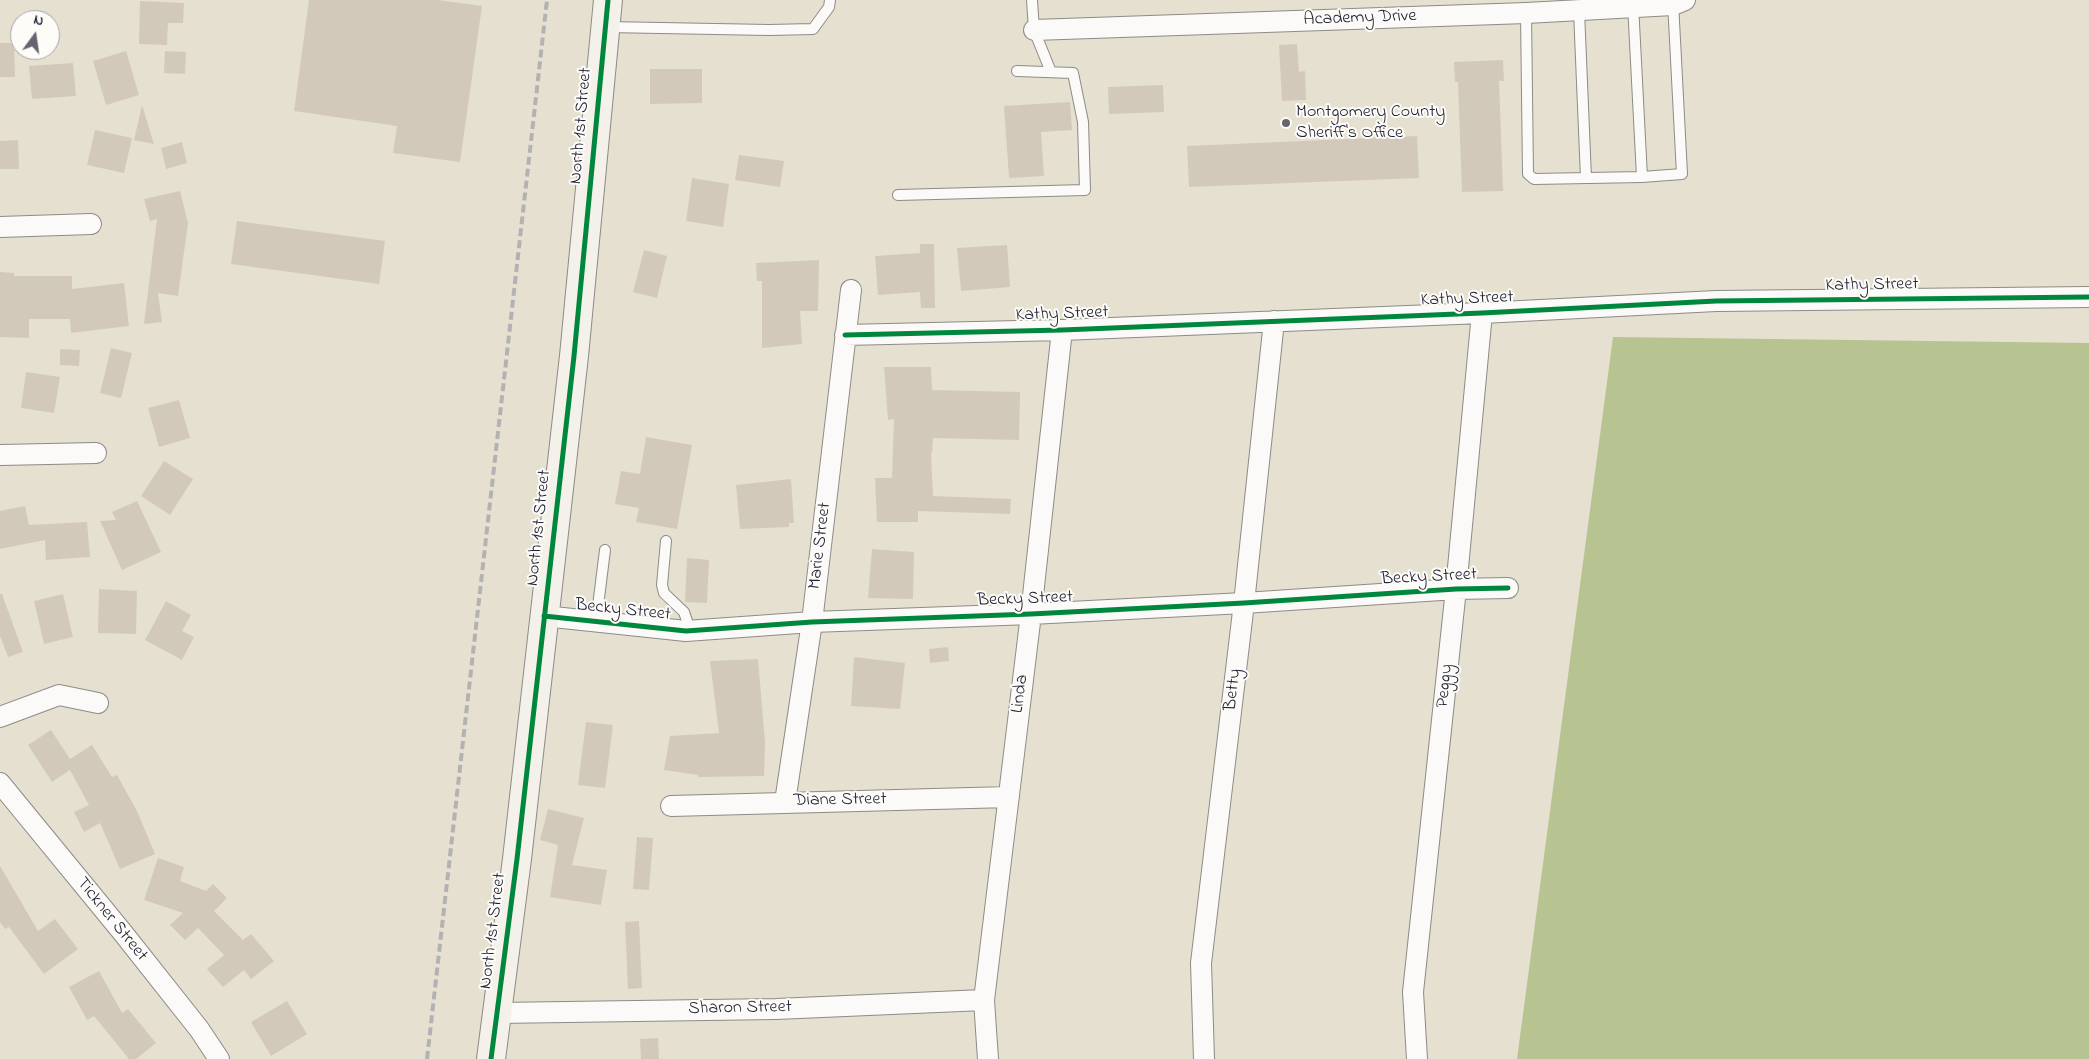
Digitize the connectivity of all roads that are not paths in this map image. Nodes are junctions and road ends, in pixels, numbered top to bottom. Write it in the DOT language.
graph roads {
  1 [pos="608,0"];
  2 [pos="830,0"];
  3 [pos="1032,0"];
  4 [pos="1677,2"];
  5 [pos="1633,3"];
  6 [pos="1580,5"];
  7 [pos="1526,13"];
  8 [pos="605,27"];
  9 [pos="1034,30"];
  10 [pos="1017,71"];
  11 [pos="1051,72"];
  12 [pos="1642,177"];
  13 [pos="1586,178"];
  14 [pos="898,195"];
  15 [pos="91,224"];
  16 [pos="0,227"];
  17 [pos="851,290"];
  18 [pos="2089,297"];
  19 [pos="1482,313"];
  20 [pos="1274,321"];
  21 [pos="1062,330"];
  22 [pos="845,335"];
  23 [pos="96,453"];
  24 [pos="0,455"];
  25 [pos="666,541"];
  26 [pos="605,550"];
  27 [pos="1508,588"];
  28 [pos="1456,589"];
  29 [pos="1244,603"];
  30 [pos="1031,614"];
  31 [pos="544,616"];
  32 [pos="596,622"];
  33 [pos="812,622"];
  34 [pos="690,630"];
  35 [pos="98,702"];
  36 [pos="0,717"];
  37 [pos="0,783"];
  38 [pos="1009,797"];
  39 [pos="785,802"];
  40 [pos="671,806"];
  41 [pos="984,1000"];
  42 [pos="497,1013"];
  43 [pos="219,1059"];
  44 [pos="491,1059"];
  45 [pos="988,1059"];
  46 [pos="1204,1059"];
  47 [pos="1417,1059"];
  1 -- 8 [label="street, North 1st Street"];
  2 -- 8 [label="lane"];
  3 -- 9 [label="lane"];
  4 -- 5 [label="street, Academy Drive"];
  4 -- 12 [label="lane"];
  5 -- 6 [label="street, Academy Drive"];
  5 -- 12 [label="lane"];
  6 -- 7 [label="street, Academy Drive"];
  6 -- 13 [label="lane"];
  7 -- 9 [label="street, Academy Drive"];
  7 -- 13 [label="lane"];
  8 -- 31 [label="street, North 1st Street"];
  9 -- 11 [label="lane"];
  10 -- 11 [label="lane"];
  11 -- 14 [label="lane"];
  12 -- 13 [label="lane"];
  15 -- 16 [label="street"];
  17 -- 22 [label="street, Marie Street"];
  18 -- 19 [label="street, Kathy Street"];
  19 -- 20 [label="street, Kathy Street"];
  19 -- 28 [label="street, Peggy"];
  20 -- 21 [label="street, Kathy Street"];
  20 -- 29 [label="street, Betty"];
  21 -- 22 [label="street, Kathy Street"];
  21 -- 30 [label="street, Linda"];
  22 -- 33 [label="street, Marie Street"];
  23 -- 24 [label="street"];
  25 -- 34 [label="lane"];
  26 -- 32 [label="lane"];
  27 -- 28 [label="street, Becky Street"];
  28 -- 29 [label="street, Becky Street"];
  28 -- 47 [label="street, Peggy"];
  29 -- 30 [label="street, Becky Street"];
  29 -- 46 [label="street, Betty"];
  30 -- 33 [label="street, Becky Street"];
  30 -- 38 [label="street, Linda"];
  31 -- 32 [label="street, Becky Street"];
  31 -- 42 [label="street, North 1st Street"];
  32 -- 34 [label="street, Becky Street"];
  33 -- 34 [label="street, Becky Street"];
  33 -- 39 [label="street, Marie Street"];
  35 -- 36 [label="street"];
  37 -- 43 [label="street, Tickner Street"];
  38 -- 39 [label="street, Diane Street"];
  38 -- 41 [label="street, Linda"];
  39 -- 40 [label="street, Diane Street"];
  41 -- 42 [label="street, Sharon Street"];
  41 -- 45 [label="street, Linda"];
  42 -- 44 [label="street, North 1st Street"];
}
